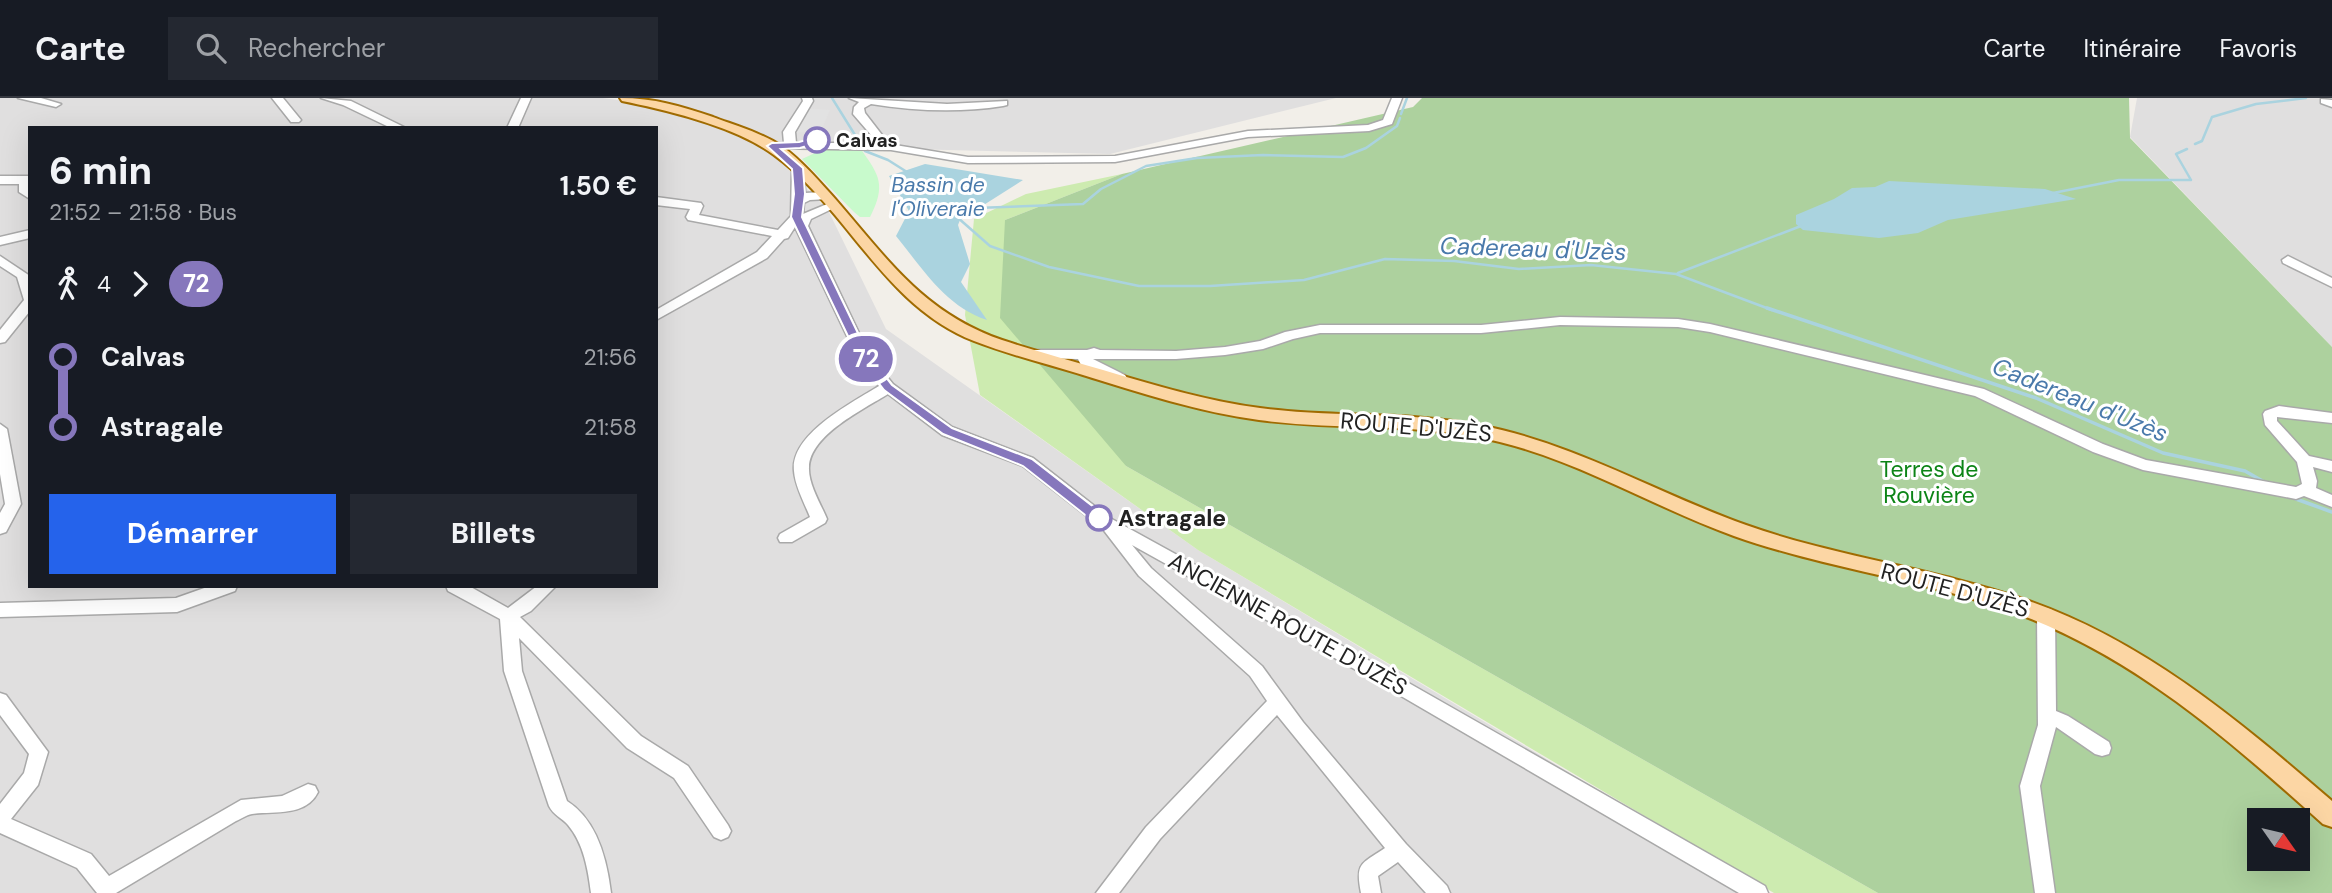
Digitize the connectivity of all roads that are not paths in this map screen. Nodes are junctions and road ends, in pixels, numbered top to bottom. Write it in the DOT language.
graph roads {
  1 [pos="23,98"];
  2 [pos="278,98"];
  3 [pos="327,98"];
  4 [pos="526,98"];
  5 [pos="627,98"];
  6 [pos="854,98"];
  7 [pos="1396,98"];
  8 [pos="811,99"];
  9 [pos="870,100"];
  10 [pos="1003,103"];
  11 [pos="56,104"];
  12 [pos="295,120"];
  13 [pos="397,126"];
  14 [pos="513,126"];
  15 [pos="790,145"];
  16 [pos="772,146"];
  17 [pos="886,147"];
  18 [pos="797,168"];
  19 [pos="0,180"];
  20 [pos="28,180"];
  21 [pos="658,201"];
  22 [pos="824,204"];
  23 [pos="799,213"];
  24 [pos="28,234"];
  25 [pos="783,235"];
  26 [pos="0,241"];
  27 [pos="0,260"];
  28 [pos="2288,260"];
  29 [pos="2332,283"];
  30 [pos="28,294"];
  31 [pos="28,304"];
  32 [pos="658,315"];
  33 [pos="0,339"];
  34 [pos="1094,352"];
  35 [pos="1066,359"];
  36 [pos="1128,383"];
  37 [pos="888,387"];
  38 [pos="2332,418"];
  39 [pos="0,429"];
  40 [pos="2305,461"];
  41 [pos="2332,467"];
  42 [pos="4,472"];
  43 [pos="2307,491"];
  44 [pos="2332,501"];
  45 [pos="1104,522"];
  46 [pos="0,528"];
  47 [pos="786,538"];
  48 [pos="224,588"];
  49 [pos="458,588"];
  50 [pos="545,588"];
  51 [pos="0,610"];
  52 [pos="2046,615"];
  53 [pos="508,616"];
  54 [pos="0,700"];
  55 [pos="1278,701"];
  56 [pos="2047,716"];
  57 [pos="2102,748"];
  58 [pos="308,792"];
  59 [pos="2332,816"];
  60 [pos="0,817"];
  61 [pos="0,824"];
  62 [pos="721,831"];
  63 [pos="1399,850"];
  64 [pos="601,893"];
  65 [pos="1106,893"];
  66 [pos="1371,893"];
  67 [pos="1440,893"];
  68 [pos="1759,893"];
  69 [pos="2045,893"];
  1 -- 11 [label="street"];
  2 -- 12 [label="street"];
  3 -- 13 [label="street"];
  4 -- 14 [label="street"];
  5 -- 16 [label="main road, ROUTE D'UZÈS"];
  6 -- 9 [label="street"];
  7 -- 17 [label="street"];
  8 -- 15 [label="street"];
  9 -- 10 [label="street"];
  9 -- 17 [label="street"];
  15 -- 16 [label="street"];
  15 -- 17 [label="street"];
  16 -- 18 [label="main road, ROUTE D'UZÈS"];
  18 -- 22 [label="main road, ROUTE D'UZÈS"];
  18 -- 23 [label="street, ANCIENNE ROUTE D'UZÈS"];
  19 -- 20 [label="street"];
  21 -- 25 [label="street"];
  22 -- 23 [label="street"];
  22 -- 23 [label="street"];
  22 -- 35 [label="main road, ROUTE D'UZÈS"];
  23 -- 25 [label="street"];
  23 -- 37 [label="street, ANCIENNE ROUTE D'UZÈS"];
  24 -- 26 [label="street"];
  25 -- 32 [label="street"];
  27 -- 30 [label="street"];
  28 -- 29 [label="street"];
  31 -- 33 [label="street"];
  34 -- 35 [label="street"];
  34 -- 36 [label="street"];
  34 -- 43 [label="street"];
  35 -- 36 [label="main road, ROUTE D'UZÈS"];
  36 -- 52 [label="main road, ROUTE D'UZÈS"];
  37 -- 45 [label="street, ANCIENNE ROUTE D'UZÈS"];
  37 -- 47 [label="street"];
  38 -- 40 [label="street"];
  39 -- 42 [label="street"];
  40 -- 41 [label="street"];
  40 -- 43 [label="street"];
  42 -- 46 [label="street"];
  43 -- 44 [label="street"];
  45 -- 55 [label="street"];
  45 -- 68 [label="street, ANCIENNE ROUTE D'UZÈS"];
  48 -- 51 [label="street"];
  49 -- 53 [label="street"];
  50 -- 53 [label="street"];
  52 -- 56 [label="street"];
  52 -- 59 [label="main road, ROUTE D'UZÈS"];
  53 -- 62 [label="street"];
  53 -- 64 [label="street"];
  54 -- 60 [label="street"];
  55 -- 63 [label="street"];
  55 -- 65 [label="street"];
  56 -- 57 [label="street"];
  56 -- 69 [label="street"];
  58 -- 61 [label="street"];
  63 -- 66 [label="street"];
  63 -- 67 [label="street"];
}
